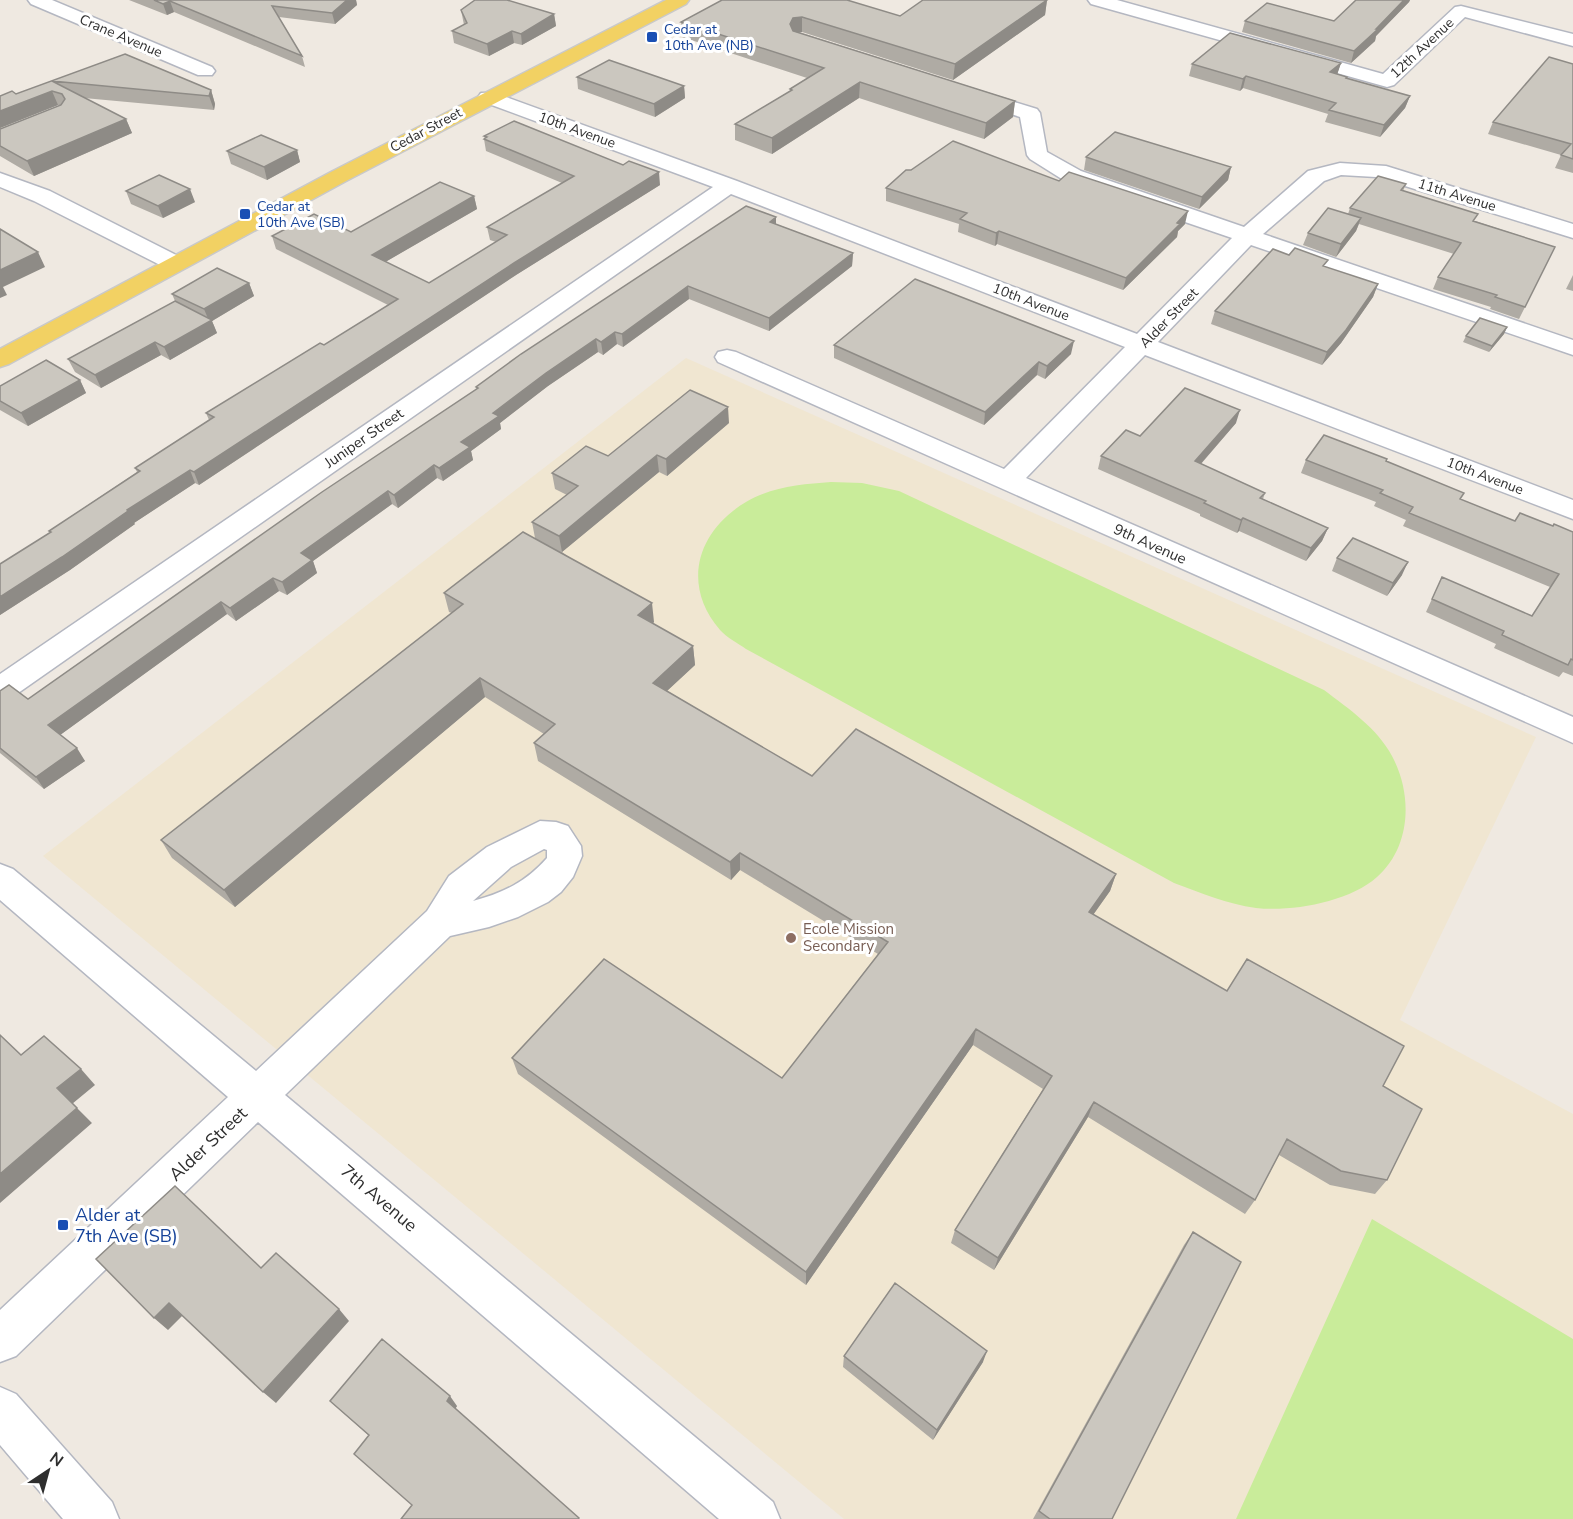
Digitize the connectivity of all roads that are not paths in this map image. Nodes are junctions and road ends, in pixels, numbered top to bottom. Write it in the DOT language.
graph roads {
  1 [pos="37,0"];
  2 [pos="680,0"];
  3 [pos="1097,0"];
  4 [pos="1573,40"];
  5 [pos="205,71"];
  6 [pos="953,89"];
  7 [pos="488,97"];
  8 [pos="1340,169"];
  9 [pos="0,178"];
  10 [pos="729,186"];
  11 [pos="1573,231"];
  12 [pos="1246,237"];
  13 [pos="174,263"];
  14 [pos="1143,345"];
  15 [pos="0,347"];
  16 [pos="1573,348"];
  17 [pos="727,357"];
  18 [pos="0,359"];
  19 [pos="1008,481"];
  20 [pos="1573,510"];
  21 [pos="0,690"];
  22 [pos="1573,730"];
  23 [pos="0,879"];
  24 [pos="440,922"];
  25 [pos="258,1096"];
  26 [pos="0,1340"];
  27 [pos="0,1410"];
  28 [pos="95,1519"];
  29 [pos="756,1519"];
  1 -- 5 [label="street, Crane Avenue"];
  2 -- 7 [label="main road, Cedar Street"];
  3 -- 4 [label="street, 12th Avenue"];
  6 -- 12 [label="street"];
  7 -- 10 [label="street, 10th Avenue"];
  7 -- 13 [label="main road, Cedar Street"];
  8 -- 11 [label="street, 11th Avenue"];
  8 -- 12 [label="street, Alder Street"];
  9 -- 13 [label="street"];
  10 -- 14 [label="street, 10th Avenue"];
  10 -- 21 [label="street, Juniper Street"];
  12 -- 14 [label="street, Alder Street"];
  12 -- 16 [label="street"];
  13 -- 15 [label="main road, Cedar Street"];
  13 -- 18 [label="main road, Cedar Street"];
  14 -- 19 [label="street, Alder Street"];
  14 -- 20 [label="street, 10th Avenue"];
  17 -- 19 [label="street, 9th Avenue"];
  19 -- 22 [label="street, 9th Avenue"];
  23 -- 25 [label="street, 7th Avenue"];
  24 -- 25 [label="street, Alder Street"];
  25 -- 26 [label="street, Alder Street"];
  25 -- 29 [label="street, 7th Avenue"];
  27 -- 28 [label="street"];
}
